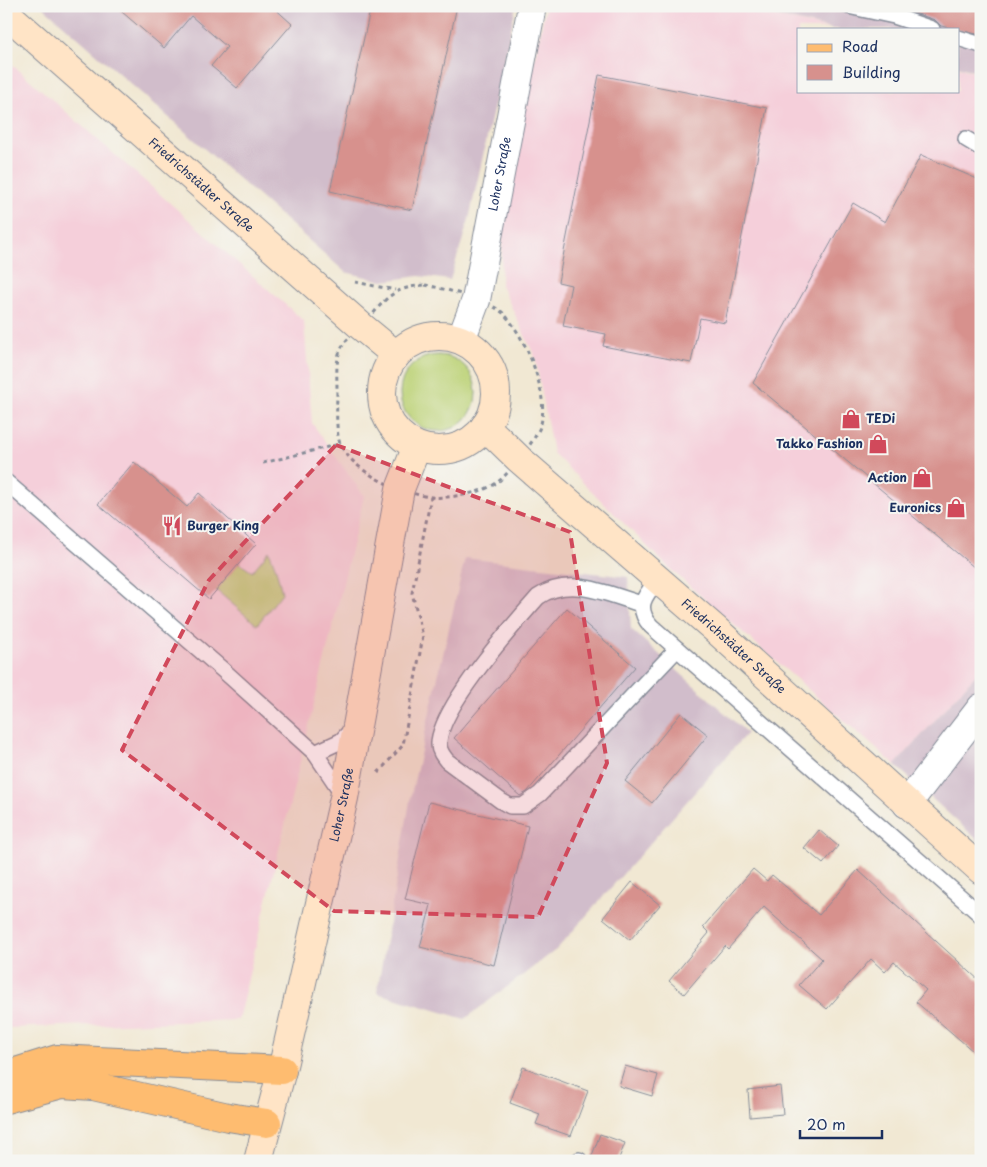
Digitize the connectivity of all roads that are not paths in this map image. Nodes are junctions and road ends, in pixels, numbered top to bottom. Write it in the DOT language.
graph roads {
  1 [pos="532,6"];
  2 [pos="848,6"];
  3 [pos="6,13"];
  4 [pos="929,28"];
  5 [pos="960,39"];
  6 [pos="981,45"];
  7 [pos="966,139"];
  8 [pos="981,148"];
  9 [pos="461,340"];
  10 [pos="396,355"];
  11 [pos="485,426"];
  12 [pos="416,446"];
  13 [pos="6,482"];
  14 [pos="657,580"];
  15 [pos="641,604"];
  16 [pos="677,649"];
  17 [pos="981,708"];
  18 [pos="358,723"];
  19 [pos="315,754"];
  20 [pos="344,798"];
  21 [pos="907,804"];
  22 [pos="981,870"];
  23 [pos="981,915"];
  24 [pos="282,1070"];
  25 [pos="6,1074"];
  26 [pos="6,1099"];
  27 [pos="267,1123"];
  28 [pos="258,1161"];
  1 -- 9 [label="street, Loher Straße"];
  2 -- 4 [label="lane"];
  3 -- 10 [label="street, Friedrichstädter Straße"];
  5 -- 6 [label="lane"];
  7 -- 8 [label="lane"];
  9 -- 10 [label="street"];
  9 -- 11 [label="street"];
  10 -- 12 [label="street"];
  11 -- 12 [label="street"];
  11 -- 14 [label="street, Friedrichstädter Straße"];
  12 -- 18 [label="street, Loher Straße"];
  13 -- 19 [label="lane"];
  14 -- 15 [label="lane"];
  14 -- 21 [label="street, Friedrichstädter Straße"];
  15 -- 16 [label="lane"];
  15 -- 16 [label="lane"];
  16 -- 23 [label="lane"];
  17 -- 21 [label="street"];
  18 -- 19 [label="lane"];
  18 -- 20 [label="street, Loher Straße"];
  19 -- 20 [label="lane"];
  20 -- 24 [label="street, Loher Straße"];
  21 -- 22 [label="street, Friedrichstädter Straße"];
  24 -- 25 [label="main road"];
  24 -- 27 [label="street, Loher Straße"];
  26 -- 27 [label="main road"];
  27 -- 28 [label="street, Loher Straße"];
}
